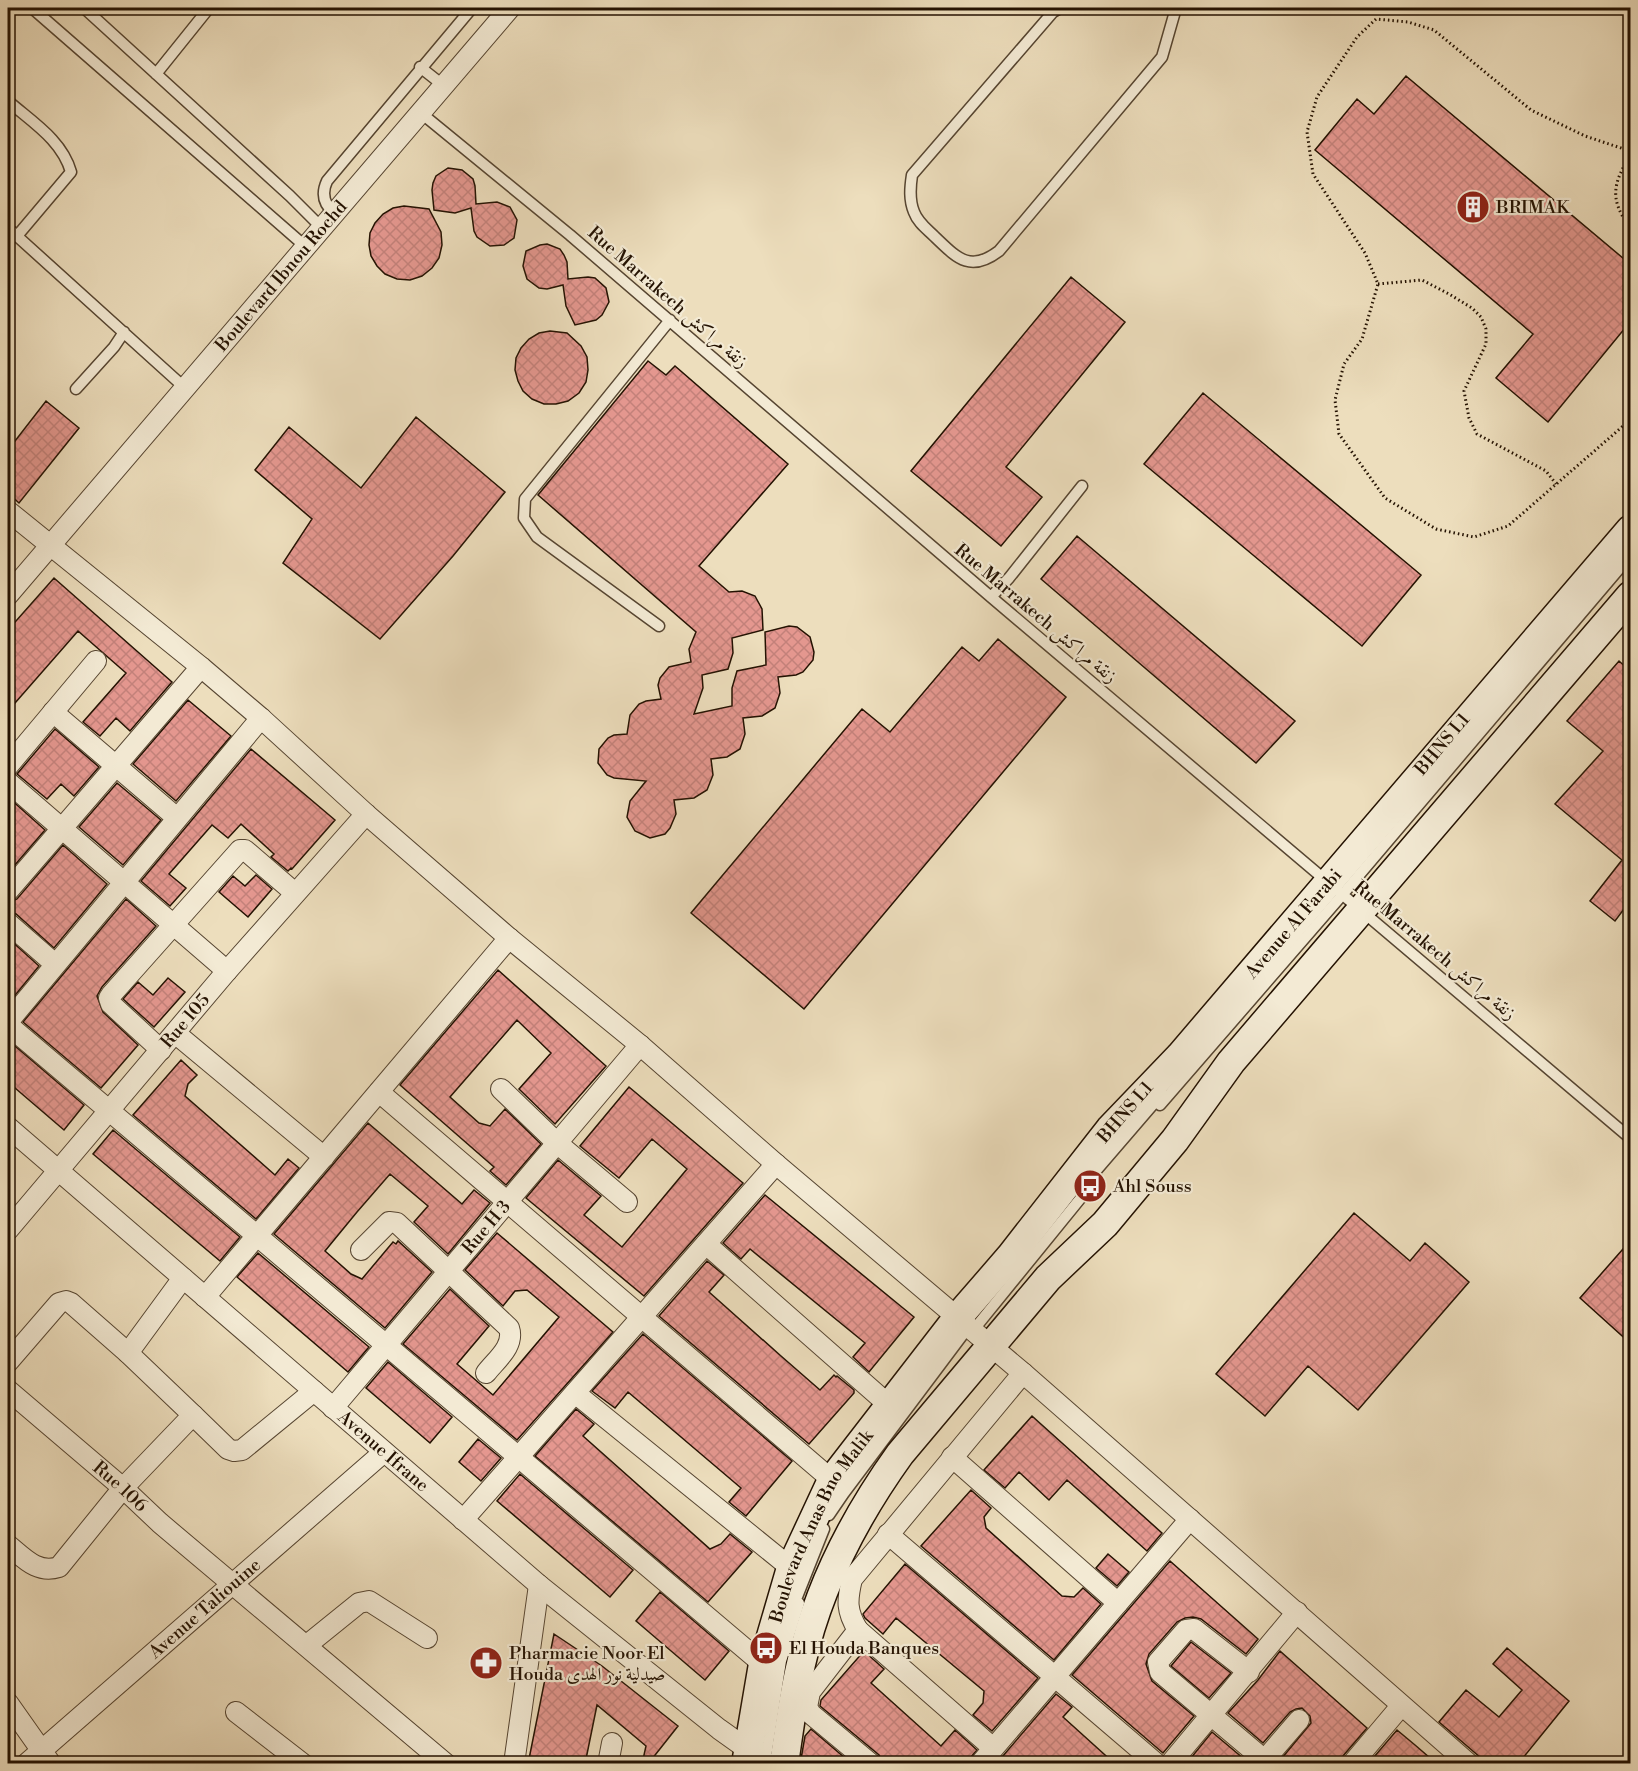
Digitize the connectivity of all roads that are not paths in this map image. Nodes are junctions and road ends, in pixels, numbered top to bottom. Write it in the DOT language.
graph roads {
  1 [pos="32,8"];
  2 [pos="84,8"];
  3 [pos="209,8"];
  4 [pos="472,8"];
  5 [pos="510,8"];
  6 [pos="1060,8"];
  7 [pos="1176,8"];
  8 [pos="420,67"];
  9 [pos="156,74"];
  10 [pos="444,86"];
  11 [pos="8,101"];
  12 [pos="421,113"];
  13 [pos="328,221"];
  14 [pos="8,228"];
  15 [pos="17,236"];
  16 [pos="306,247"];
  17 [pos="670,320"];
  18 [pos="124,332"];
  19 [pos="185,388"];
  20 [pos="76,389"];
  21 [pos="1082,486"];
  22 [pos="8,510"];
  23 [pos="1630,530"];
  24 [pos="50,543"];
  25 [pos="1630,547"];
  26 [pos="1630,556"];
  27 [pos="8,594"];
  28 [pos="1630,596"];
  29 [pos="991,597"];
  30 [pos="659,626"];
  31 [pos="96,661"];
  32 [pos="201,667"];
  33 [pos="52,712"];
  34 [pos="261,718"];
  35 [pos="8,766"];
  36 [pos="116,766"];
  37 [pos="8,782"];
  38 [pos="366,814"];
  39 [pos="177,818"];
  40 [pos="62,829"];
  41 [pos="124,882"];
  42 [pos="8,891"];
  43 [pos="295,893"];
  44 [pos="1344,894"];
  45 [pos="8,923"];
  46 [pos="174,924"];
  47 [pos="509,938"];
  48 [pos="55,964"];
  49 [pos="227,970"];
  50 [pos="8,1024"];
  51 [pos="175,1033"];
  52 [pos="640,1045"];
  53 [pos="161,1050"];
  54 [pos="501,1089"];
  55 [pos="379,1092"];
  56 [pos="109,1110"];
  57 [pos="8,1127"];
  58 [pos="1630,1138"];
  59 [pos="557,1143"];
  60 [pos="324,1157"];
  61 [pos="776,1164"];
  62 [pos="57,1170"];
  63 [pos="507,1202"];
  64 [pos="627,1202"];
  65 [pos="8,1230"];
  66 [pos="258,1235"];
  67 [pos="706,1244"];
  68 [pos="361,1250"];
  69 [pos="448,1272"];
  70 [pos="183,1278"];
  71 [pos="205,1297"];
  72 [pos="641,1316"];
  73 [pos="972,1330"];
  74 [pos="387,1345"];
  75 [pos="128,1353"];
  76 [pos="8,1362"];
  77 [pos="486,1373"];
  78 [pos="1023,1373"];
  79 [pos="8,1390"];
  80 [pos="314,1391"];
  81 [pos="575,1393"];
  82 [pos="890,1406"];
  83 [pos="333,1408"];
  84 [pos="194,1415"];
  85 [pos="384,1452"];
  86 [pos="519,1456"];
  87 [pos="952,1457"];
  88 [pos="832,1480"];
  89 [pos="123,1488"];
  90 [pos="1190,1519"];
  91 [pos="463,1520"];
  92 [pos="888,1534"];
  93 [pos="8,1545"];
  94 [pos="791,1568"];
  95 [pos="233,1583"];
  96 [pos="539,1585"];
  97 [pos="1118,1603"];
  98 [pos="1297,1612"];
  99 [pos="858,1630"];
  100 [pos="427,1638"];
  101 [pos="307,1646"];
  102 [pos="763,1664"];
  103 [pos="1249,1672"];
  104 [pos="1054,1677"];
  105 [pos="8,1703"];
  106 [pos="1401,1706"];
  107 [pos="236,1712"];
  108 [pos="1211,1716"];
  109 [pos="1299,1720"];
  110 [pos="612,1743"];
  111 [pos="993,1748"];
  112 [pos="46,1756"];
  113 [pos="762,1761"];
  114 [pos="26,1764"];
  115 [pos="303,1764"];
  116 [pos="447,1764"];
  117 [pos="514,1764"];
  118 [pos="608,1764"];
  119 [pos="871,1764"];
  120 [pos="980,1764"];
  121 [pos="1157,1764"];
  122 [pos="1170,1764"];
  123 [pos="1352,1764"];
  124 [pos="1469,1764"];
  1 -- 16 [label="lane"];
  2 -- 9 [label="lane"];
  3 -- 9 [label="lane"];
  4 -- 8 [label="lane"];
  5 -- 10 [label="street, Boulevard Ibnou Rochd"];
  6 -- 7 [label="lane"];
  8 -- 10 [label="lane"];
  8 -- 13 [label="lane"];
  9 -- 13 [label="lane"];
  10 -- 12 [label="street, Boulevard Ibnou Rochd"];
  11 -- 15 [label="lane"];
  12 -- 13 [label="street, Boulevard Ibnou Rochd"];
  12 -- 17 [label="lane, Rue Marrakech زنقة مراكش"];
  13 -- 16 [label="street, Boulevard Ibnou Rochd"];
  14 -- 15 [label="lane"];
  15 -- 18 [label="lane"];
  16 -- 19 [label="street, Boulevard Ibnou Rochd"];
  17 -- 29 [label="lane, Rue Marrakech زنقة مراكش"];
  17 -- 30 [label="lane"];
  18 -- 19 [label="lane"];
  18 -- 20 [label="lane"];
  19 -- 24 [label="street, Boulevard Ibnou Rochd"];
  21 -- 29 [label="lane"];
  22 -- 24 [label="street"];
  23 -- 44 [label="street, Avenue Al Farabi"];
  24 -- 27 [label="street, Boulevard Ibnou Rochd"];
  24 -- 32 [label="street"];
  25 -- 44 [label="lane, BHNS L1"];
  26 -- 44 [label="lane, BHNS L1"];
  28 -- 44 [label="street, Avenue Al Farabi"];
  29 -- 44 [label="lane, Rue Marrakech زنقة مراكش"];
  31 -- 33 [label="street"];
  32 -- 34 [label="street"];
  32 -- 36 [label="street"];
  33 -- 35 [label="street"];
  33 -- 36 [label="street"];
  34 -- 38 [label="street"];
  34 -- 39 [label="street"];
  36 -- 39 [label="street"];
  36 -- 40 [label="street"];
  37 -- 40 [label="street"];
  38 -- 43 [label="street, Rue 105"];
  38 -- 47 [label="street"];
  39 -- 41 [label="street"];
  40 -- 41 [label="street"];
  40 -- 42 [label="street"];
  41 -- 46 [label="street"];
  41 -- 48 [label="street"];
  43 -- 46 [label="street"];
  43 -- 49 [label="street, Rue 105"];
  44 -- 58 [label="lane, Rue Marrakech زنقة مراكش"];
  44 -- 73 [label="street, Avenue Al Farabi"];
  44 -- 73 [label="street, Avenue Al Farabi"];
  45 -- 48 [label="street"];
  46 -- 49 [label="street"];
  46 -- 53 [label="street"];
  47 -- 52 [label="street"];
  47 -- 55 [label="street"];
  48 -- 50 [label="street"];
  49 -- 51 [label="street, Rue 105"];
  50 -- 56 [label="street"];
  51 -- 53 [label="street, Rue 105"];
  51 -- 60 [label="street"];
  52 -- 59 [label="street, Rue H 3"];
  52 -- 61 [label="street"];
  53 -- 56 [label="street, Rue 105"];
  54 -- 59 [label="street"];
  55 -- 60 [label="street"];
  55 -- 63 [label="street"];
  56 -- 62 [label="street, Rue 105"];
  56 -- 66 [label="street"];
  57 -- 62 [label="street, Avenue Ifrane"];
  59 -- 63 [label="street, Rue H 3"];
  59 -- 64 [label="street"];
  60 -- 66 [label="street"];
  61 -- 67 [label="street"];
  61 -- 73 [label="street"];
  62 -- 65 [label="street, Rue 105"];
  62 -- 70 [label="street, Avenue Ifrane"];
  63 -- 69 [label="street, Rue H 3"];
  63 -- 72 [label="street"];
  66 -- 71 [label="street"];
  66 -- 74 [label="street"];
  67 -- 72 [label="street"];
  67 -- 82 [label="street"];
  68 -- 69 [label="street"];
  69 -- 74 [label="street, Rue H 3"];
  69 -- 77 [label="street"];
  70 -- 71 [label="street, Avenue Ifrane"];
  70 -- 75 [label="street"];
  71 -- 80 [label="street, Avenue Ifrane"];
  72 -- 81 [label="street"];
  72 -- 88 [label="street"];
  73 -- 78 [label="street"];
  73 -- 82 [label="street, Boulevard Anas Bno Malik"];
  73 -- 113 [label="street, Boulevard Anas Bno Malik"];
  74 -- 83 [label="street, Rue H 3"];
  74 -- 86 [label="street"];
  75 -- 76 [label="street"];
  75 -- 84 [label="street"];
  78 -- 87 [label="street"];
  78 -- 90 [label="street"];
  79 -- 89 [label="street, Rue 106"];
  80 -- 83 [label="street, Avenue Ifrane"];
  80 -- 84 [label="street"];
  81 -- 86 [label="street"];
  81 -- 94 [label="street"];
  82 -- 88 [label="street, Boulevard Anas Bno Malik"];
  83 -- 85 [label="street, Avenue Ifrane"];
  84 -- 89 [label="street"];
  85 -- 91 [label="street, Avenue Ifrane"];
  85 -- 95 [label="street, Avenue Taliouine"];
  86 -- 91 [label="street"];
  86 -- 102 [label="street"];
  87 -- 92 [label="street"];
  87 -- 97 [label="street"];
  88 -- 94 [label="street, Boulevard Anas Bno Malik"];
  89 -- 93 [label="street"];
  89 -- 95 [label="street, Rue 106"];
  90 -- 97 [label="street"];
  90 -- 98 [label="street"];
  91 -- 96 [label="street, Avenue Ifrane"];
  92 -- 99 [label="street"];
  92 -- 104 [label="street"];
  94 -- 102 [label="street, Boulevard Anas Bno Malik"];
  95 -- 101 [label="street, Rue 106"];
  95 -- 112 [label="street, Avenue Taliouine"];
  96 -- 113 [label="street, Avenue Ifrane"];
  96 -- 117 [label="street"];
  97 -- 104 [label="street"];
  98 -- 103 [label="street"];
  98 -- 106 [label="street"];
  99 -- 111 [label="street"];
  99 -- 119 [label="street"];
  100 -- 101 [label="street"];
  101 -- 116 [label="street, Rue 106"];
  102 -- 113 [label="street, Boulevard Anas Bno Malik"];
  103 -- 108 [label="street"];
  103 -- 108 [label="street"];
  104 -- 111 [label="street"];
  104 -- 121 [label="street"];
  105 -- 112 [label="street"];
  106 -- 123 [label="street"];
  106 -- 124 [label="street"];
  107 -- 115 [label="street"];
  108 -- 109 [label="street"];
  108 -- 122 [label="street"];
  110 -- 118 [label="street"];
  111 -- 120 [label="street"];
  112 -- 114 [label="street, Avenue Taliouine"];
}
